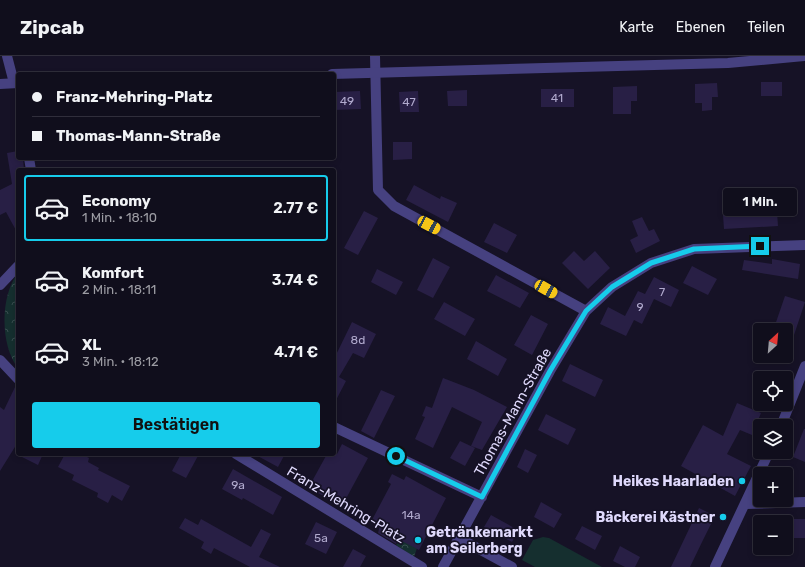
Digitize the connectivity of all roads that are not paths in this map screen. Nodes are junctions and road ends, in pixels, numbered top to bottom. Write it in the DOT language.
graph roads {
  1 [pos="7,56"];
  2 [pos="375,56"];
  3 [pos="804,56"];
  4 [pos="375,73"];
  5 [pos="336,74"];
  6 [pos="16,83"];
  7 [pos="0,84"];
  8 [pos="805,244"];
  9 [pos="16,268"];
  10 [pos="0,285"];
  11 [pos="586,311"];
  12 [pos="0,360"];
  13 [pos="805,366"];
  14 [pos="16,377"];
  15 [pos="784,419"];
  16 [pos="336,428"];
  17 [pos="239,456"];
  18 [pos="766,459"];
  19 [pos="482,497"];
  20 [pos="805,502"];
  21 [pos="746,504"];
  22 [pos="459,538"];
  23 [pos="422,567"];
  24 [pos="443,567"];
  25 [pos="512,567"];
  26 [pos="715,567"];
  1 -- 6 [label="street"];
  2 -- 4 [label="street"];
  3 -- 4 [label="street"];
  4 -- 5 [label="street"];
  4 -- 11 [label="street"];
  6 -- 7 [label="street"];
  8 -- 11 [label="street, Thomas-Mann-Straße"];
  9 -- 10 [label="street"];
  11 -- 19 [label="street, Thomas-Mann-Straße"];
  12 -- 14 [label="street"];
  13 -- 15 [label="street"];
  16 -- 19 [label="street"];
  17 -- 23 [label="street, Franz-Mehring-Platz"];
  18 -- 21 [label="street"];
  19 -- 22 [label="street, Thomas-Mann-Straße"];
  20 -- 21 [label="street"];
  21 -- 26 [label="street"];
  22 -- 24 [label="street, Thomas-Mann-Straße"];
  22 -- 25 [label="street"];
}
